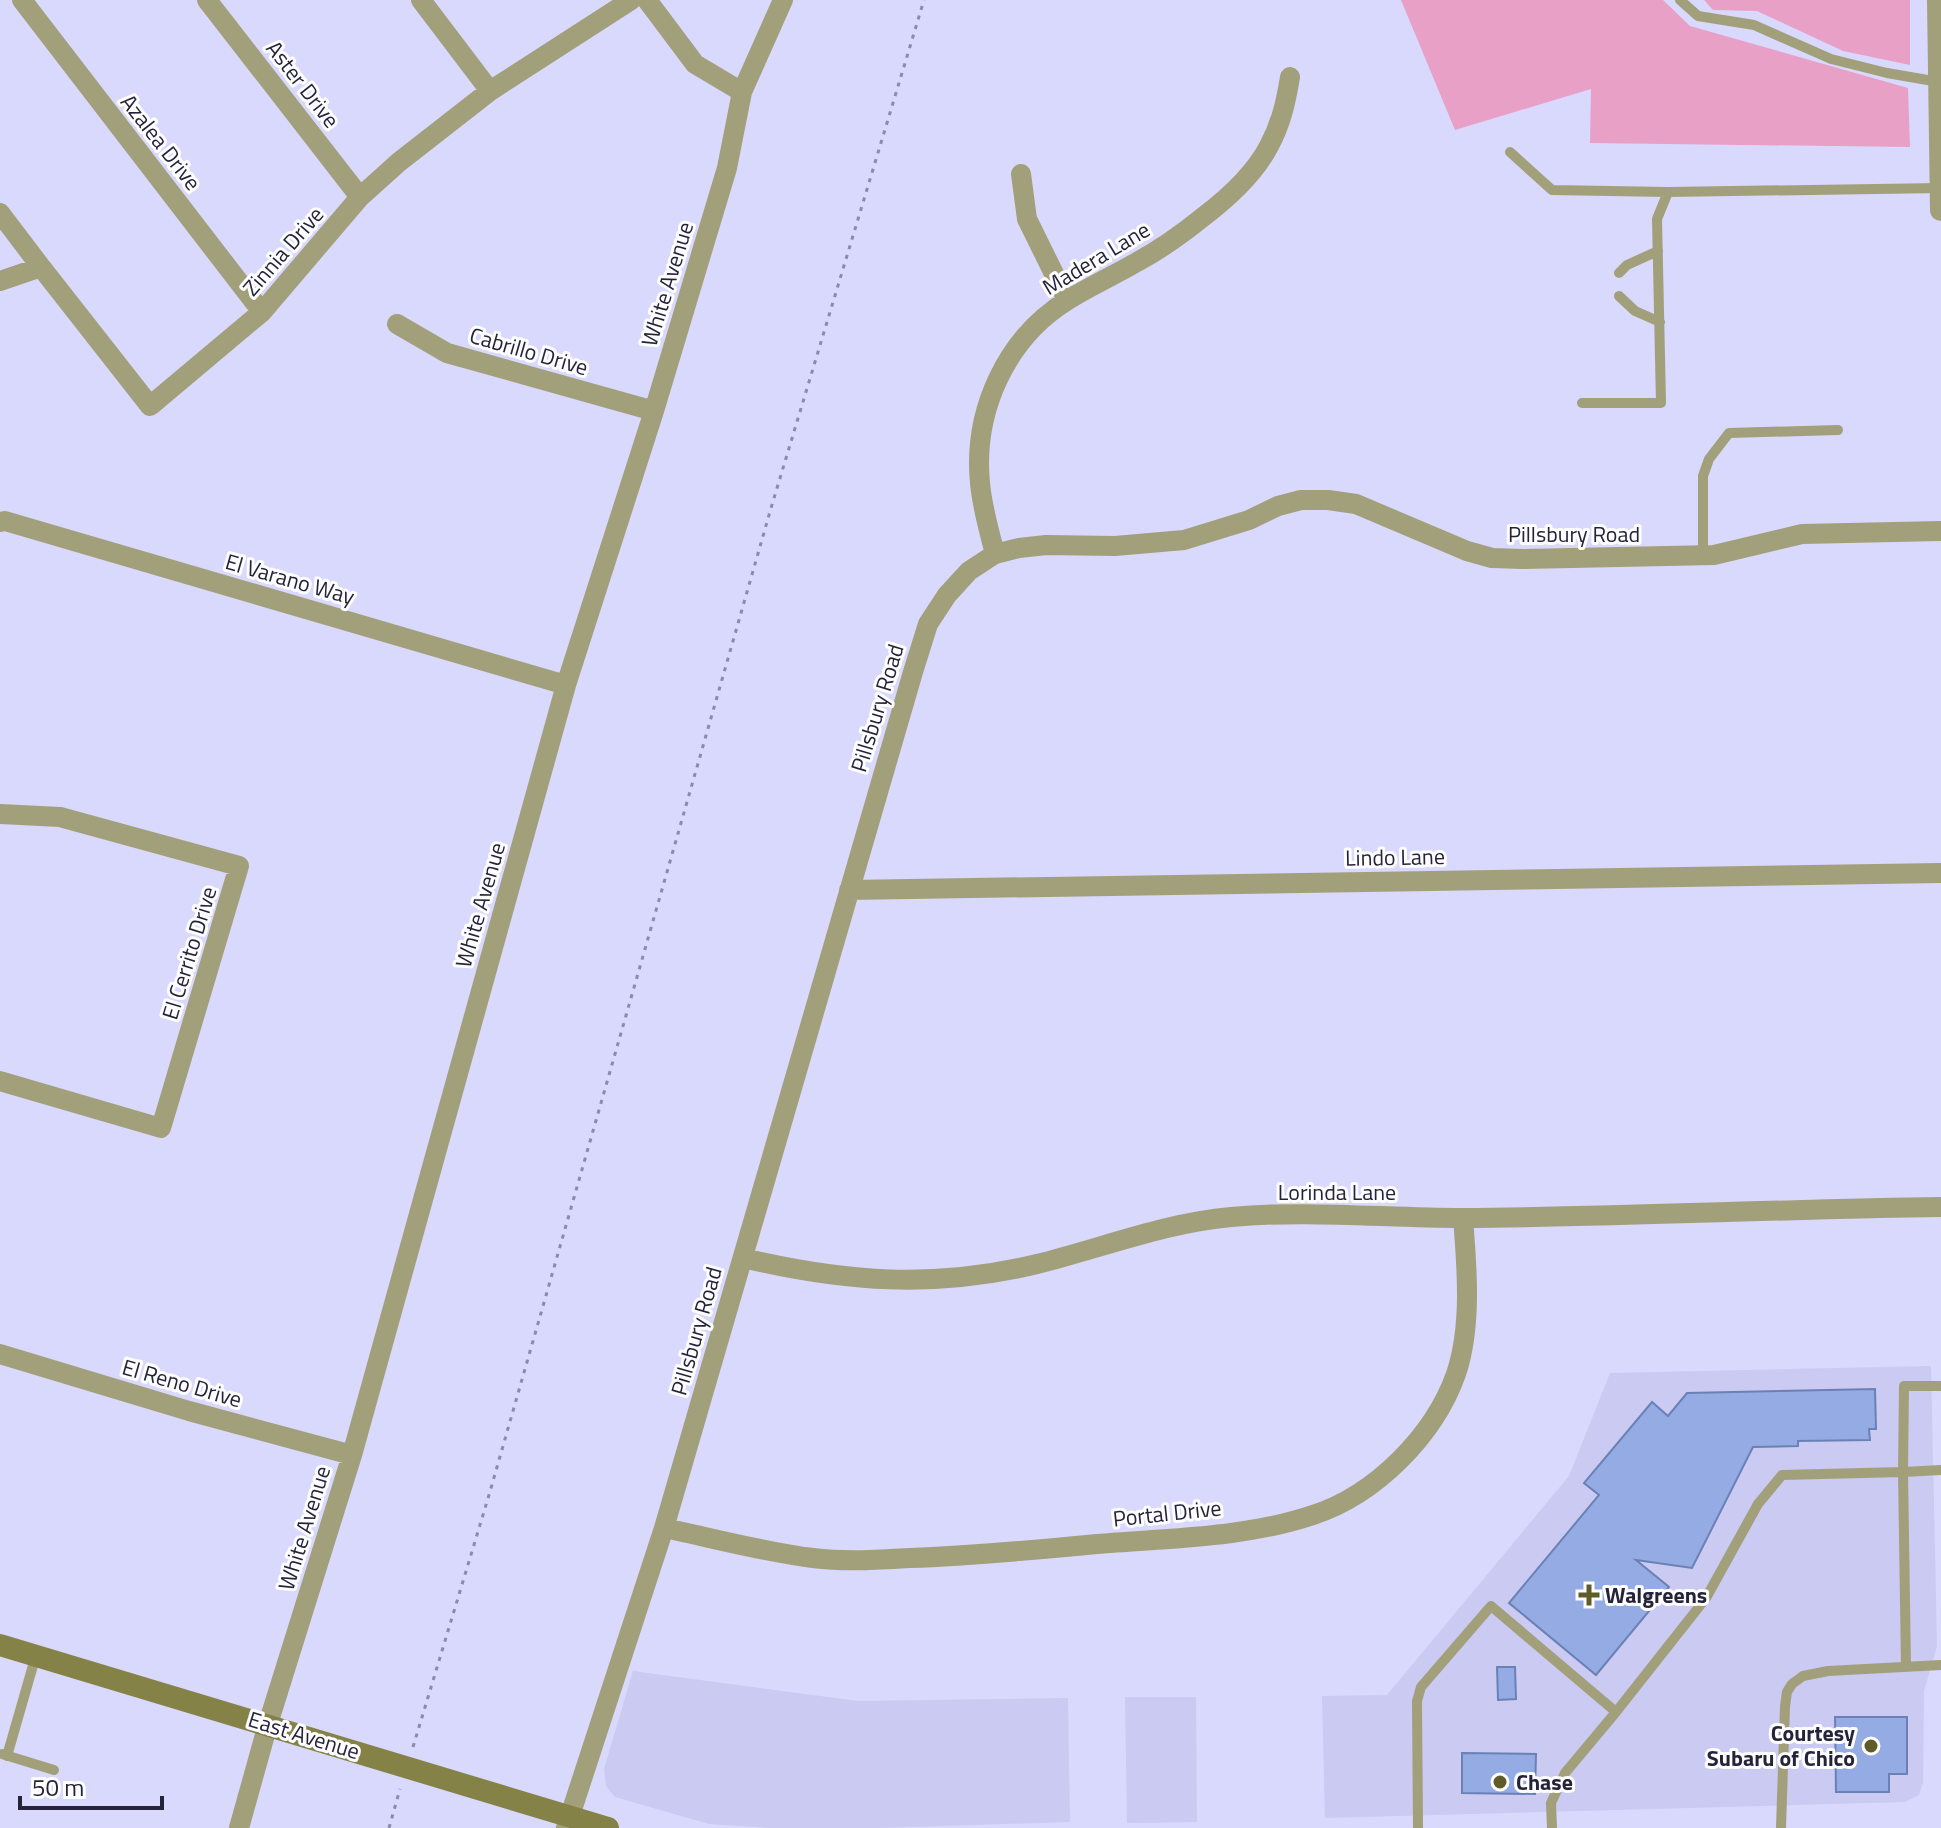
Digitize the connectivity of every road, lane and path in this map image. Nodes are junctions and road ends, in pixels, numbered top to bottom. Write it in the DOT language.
graph roads {
  1 [pos="22,0"];
  2 [pos="207,0"];
  3 [pos="421,0"];
  4 [pos="631,0"];
  5 [pos="647,0"];
  6 [pos="783,0"];
  7 [pos="924,0"];
  8 [pos="1680,0"];
  9 [pos="1938,0"];
  10 [pos="1290,77"];
  11 [pos="1939,82"];
  12 [pos="490,91"];
  13 [pos="742,92"];
  14 [pos="1510,152"];
  15 [pos="1021,174"];
  16 [pos="1941,188"];
  17 [pos="1668,192"];
  18 [pos="360,197"];
  19 [pos="1941,210"];
  20 [pos="0,213"];
  21 [pos="1658,251"];
  22 [pos="41,267"];
  23 [pos="1619,273"];
  24 [pos="0,281"];
  25 [pos="1619,296"];
  26 [pos="1067,300"];
  27 [pos="262,312"];
  28 [pos="1660,322"];
  29 [pos="397,324"];
  30 [pos="1582,403"];
  31 [pos="654,411"];
  32 [pos="1838,430"];
  33 [pos="0,522"];
  34 [pos="1941,531"];
  35 [pos="995,554"];
  36 [pos="1703,556"];
  37 [pos="566,685"];
  38 [pos="0,814"];
  39 [pos="1941,873"];
  40 [pos="849,890"];
  41 [pos="0,1081"];
  42 [pos="1941,1207"];
  43 [pos="1463,1218"];
  44 [pos="743,1258"];
  45 [pos="0,1354"];
  46 [pos="1941,1386"];
  47 [pos="352,1455"];
  48 [pos="1941,1470"];
  49 [pos="1903,1472"];
  50 [pos="664,1528"];
  51 [pos="0,1645"];
  52 [pos="36,1655"];
  53 [pos="1941,1665"];
  54 [pos="1906,1667"];
  55 [pos="1616,1712"];
  56 [pos="268,1724"];
  57 [pos="3,1755"];
  58 [pos="407,1766"];
  59 [pos="54,1770"];
  60 [pos="568,1823"];
  61 [pos="239,1828"];
  62 [pos="389,1828"];
  63 [pos="608,1828"];
  64 [pos="1418,1828"];
  65 [pos="1552,1828"];
  66 [pos="1781,1828"];
  1 -- 27 [label="street, Azalea Drive"];
  2 -- 18 [label="street, Aster Drive"];
  3 -- 12 [label="street"];
  4 -- 12 [label="street, Zinnia Drive"];
  5 -- 13 [label="street"];
  6 -- 13 [label="street, White Avenue"];
  7 -- 58 [label="path"];
  8 -- 11 [label="lane"];
  9 -- 11 [label="street"];
  10 -- 26 [label="street, Madera Lane"];
  11 -- 16 [label="street"];
  12 -- 18 [label="street, Zinnia Drive"];
  13 -- 31 [label="street, White Avenue"];
  14 -- 17 [label="lane"];
  15 -- 26 [label="street"];
  16 -- 17 [label="lane"];
  16 -- 19 [label="street"];
  17 -- 21 [label="lane"];
  18 -- 27 [label="street, Zinnia Drive"];
  20 -- 22 [label="street"];
  21 -- 23 [label="lane"];
  21 -- 28 [label="lane"];
  22 -- 24 [label="street"];
  22 -- 27 [label="street, Zinnia Drive"];
  25 -- 28 [label="lane"];
  26 -- 35 [label="street, Madera Lane"];
  28 -- 30 [label="lane"];
  29 -- 31 [label="street, Cabrillo Drive"];
  31 -- 37 [label="street, White Avenue"];
  32 -- 36 [label="lane"];
  33 -- 37 [label="street, El Varano Way"];
  34 -- 36 [label="street, Pillsbury Road"];
  35 -- 36 [label="street, Pillsbury Road"];
  35 -- 40 [label="street, Pillsbury Road"];
  37 -- 47 [label="street, White Avenue"];
  38 -- 41 [label="street, El Cerrito Drive"];
  39 -- 40 [label="street, Lindo Lane"];
  40 -- 44 [label="street, Pillsbury Road"];
  42 -- 43 [label="street, Lorinda Lane"];
  43 -- 44 [label="street, Lorinda Lane"];
  43 -- 50 [label="street, Portal Drive"];
  44 -- 50 [label="street, Pillsbury Road"];
  45 -- 47 [label="street, El Reno Drive"];
  46 -- 49 [label="lane"];
  47 -- 56 [label="street, White Avenue"];
  48 -- 49 [label="lane"];
  49 -- 54 [label="lane"];
  49 -- 55 [label="lane"];
  50 -- 60 [label="street, Pillsbury Road"];
  51 -- 52 [label="main road, East Avenue"];
  52 -- 56 [label="main road, East Avenue"];
  52 -- 57 [label="lane"];
  53 -- 54 [label="lane"];
  54 -- 66 [label="lane"];
  55 -- 64 [label="lane"];
  55 -- 65 [label="lane"];
  56 -- 58 [label="main road, East Avenue"];
  56 -- 61 [label="street, White Avenue"];
  57 -- 59 [label="lane"];
  58 -- 60 [label="main road, East Avenue"];
  58 -- 62 [label="path"];
  60 -- 63 [label="main road, East Avenue"];
}
